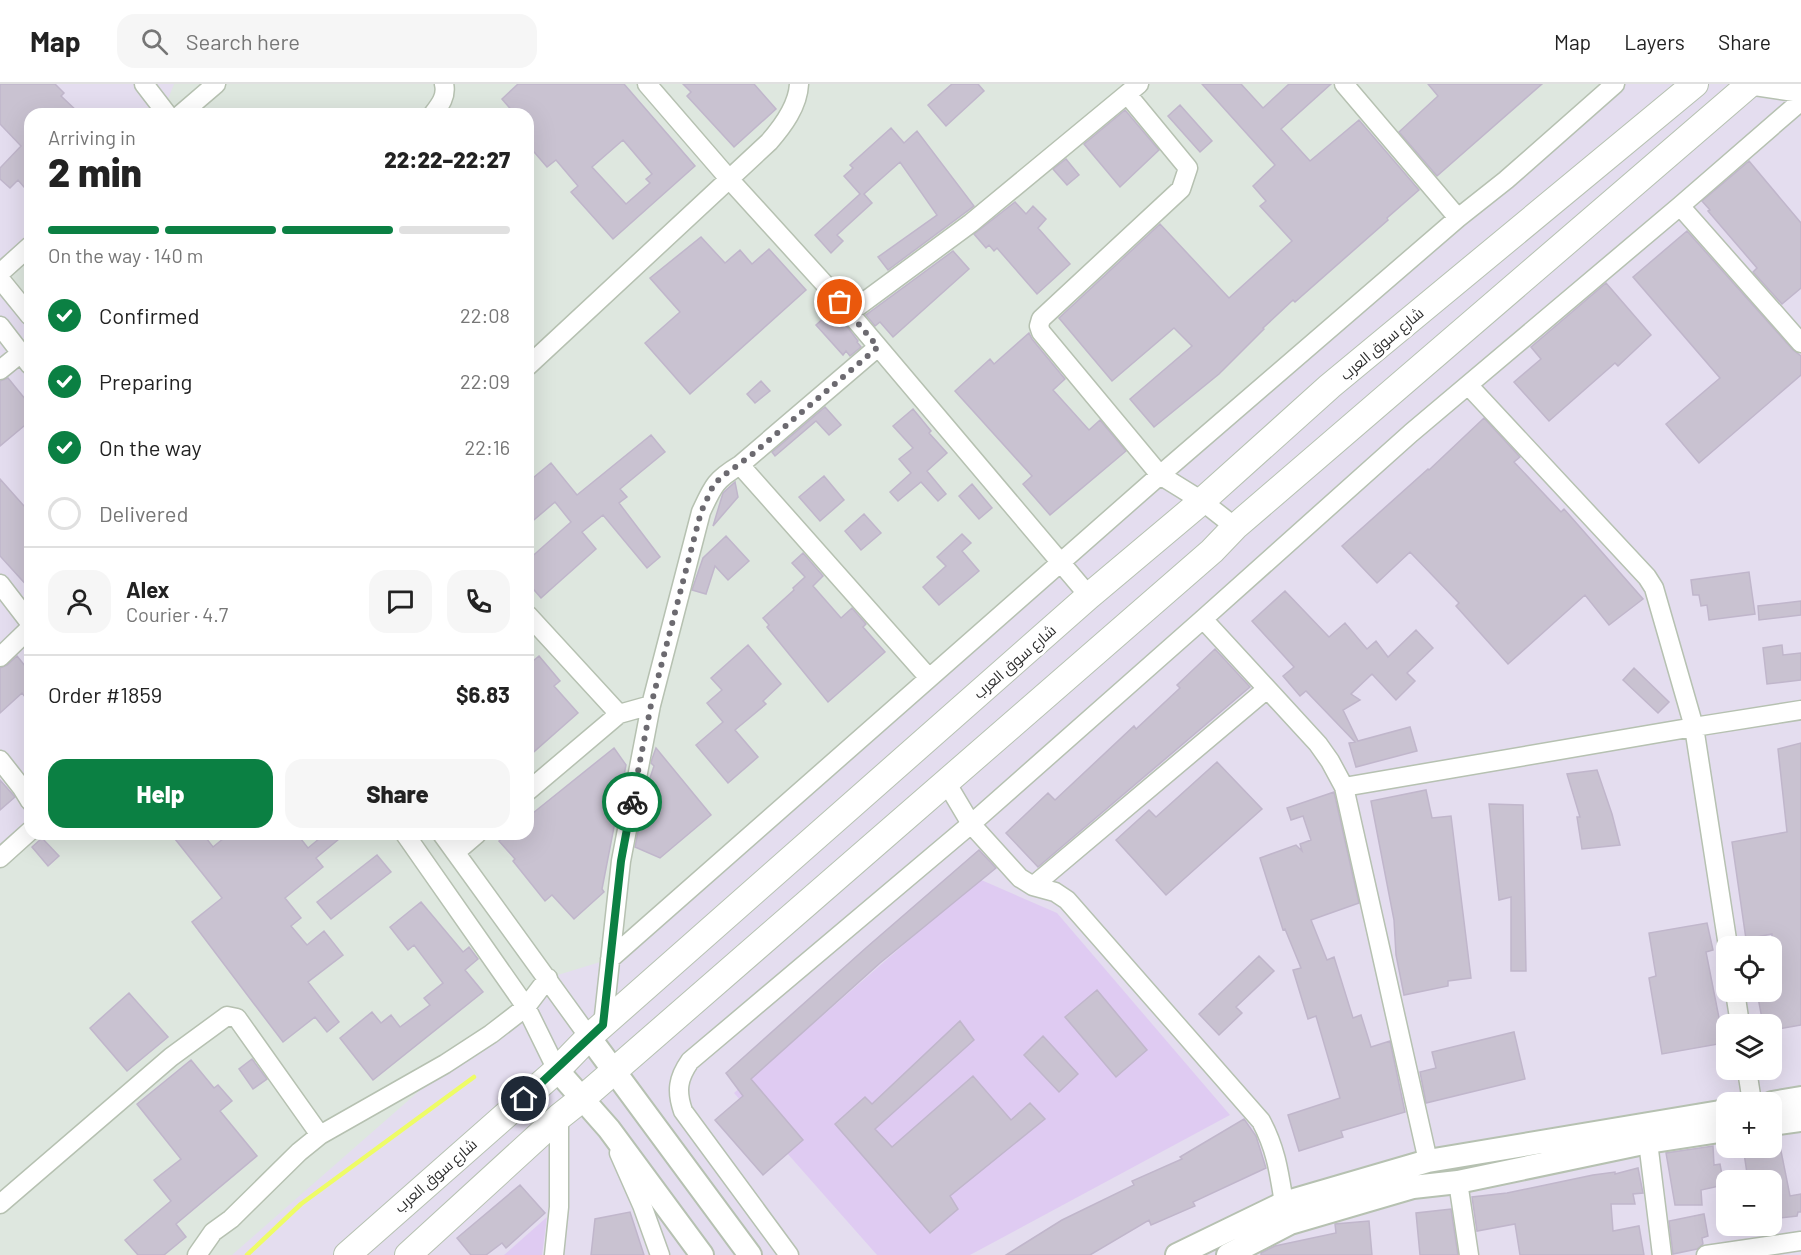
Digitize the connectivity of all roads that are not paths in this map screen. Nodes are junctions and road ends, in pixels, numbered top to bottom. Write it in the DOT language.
graph roads {
  1 [pos="144,84"];
  2 [pos="216,84"];
  3 [pos="444,84"];
  4 [pos="647,84"];
  5 [pos="799,84"];
  6 [pos="1344,84"];
  7 [pos="1615,84"];
  8 [pos="1695,84"];
  9 [pos="1749,85"];
  10 [pos="1133,89"];
  11 [pos="1801,93"];
  12 [pos="1801,101"];
  13 [pos="163,108"];
  14 [pos="192,108"];
  15 [pos="438,108"];
  16 [pos="730,180"];
  17 [pos="1680,206"];
  18 [pos="1458,218"];
  19 [pos="24,251"];
  20 [pos="0,273"];
  21 [pos="0,279"];
  22 [pos="24,309"];
  23 [pos="849,313"];
  24 [pos="0,326"];
  25 [pos="1801,343"];
  26 [pos="878,347"];
  27 [pos="24,356"];
  28 [pos="24,360"];
  29 [pos="534,360"];
  30 [pos="0,370"];
  31 [pos="1468,385"];
  32 [pos="740,465"];
  33 [pos="1160,475"];
  34 [pos="1202,501"];
  35 [pos="1235,527"];
  36 [pos="1061,563"];
  37 [pos="0,584"];
  38 [pos="1089,596"];
  39 [pos="1203,619"];
  40 [pos="534,622"];
  41 [pos="24,623"];
  42 [pos="24,635"];
  43 [pos="0,657"];
  44 [pos="929,678"];
  45 [pos="1267,689"];
  46 [pos="651,705"];
  47 [pos="1801,710"];
  48 [pos="619,714"];
  49 [pos="1694,727"];
  50 [pos="0,760"];
  51 [pos="946,782"];
  52 [pos="534,786"];
  53 [pos="1344,787"];
  54 [pos="24,791"];
  55 [pos="970,824"];
  56 [pos="24,836"];
  57 [pos="409,840"];
  58 [pos="447,840"];
  59 [pos="470,840"];
  60 [pos="456,852"];
  61 [pos="0,858"];
  62 [pos="1033,886"];
  63 [pos="1726,936"];
  64 [pos="610,959"];
  65 [pos="548,978"];
  66 [pos="526,1007"];
  67 [pos="596,1031"];
  68 [pos="557,1070"];
  69 [pos="614,1070"];
  70 [pos="583,1098"];
  71 [pos="1801,1098"];
  72 [pos="1782,1101"];
  73 [pos="1716,1113"];
  74 [pos="559,1117"];
  75 [pos="1801,1119"];
  76 [pos="1782,1122"];
  77 [pos="609,1129"];
  78 [pos="1716,1132"];
  79 [pos="320,1135"];
  80 [pos="1648,1142"];
  81 [pos="1428,1161"];
  82 [pos="1458,1182"];
  83 [pos="1380,1186"];
  84 [pos="1284,1203"];
  85 [pos="0,1204"];
  86 [pos="1801,1240"];
  87 [pos="197,1255"];
  88 [pos="347,1255"];
  89 [pos="408,1255"];
  90 [pos="554,1255"];
  91 [pos="660,1255"];
  92 [pos="702,1255"];
  93 [pos="750,1255"];
  94 [pos="789,1255"];
  95 [pos="1177,1255"];
  96 [pos="1228,1255"];
  97 [pos="1468,1255"];
  98 [pos="1662,1255"];
  99 [pos="1706,1255"];
  1 -- 13 [label="street"];
  2 -- 14 [label="street"];
  3 -- 15 [label="street"];
  4 -- 16 [label="street"];
  5 -- 16 [label="street"];
  6 -- 18 [label="street"];
  7 -- 18 [label="street"];
  8 -- 34 [label="main road, شارع سوق العرب"];
  9 -- 11 [label="street"];
  9 -- 35 [label="main road"];
  10 -- 23 [label="street"];
  10 -- 33 [label="street"];
  12 -- 17 [label="street"];
  16 -- 23 [label="street"];
  16 -- 29 [label="street"];
  17 -- 25 [label="street"];
  17 -- 31 [label="street"];
  18 -- 33 [label="street"];
  19 -- 20 [label="street"];
  21 -- 22 [label="street"];
  23 -- 26 [label="street"];
  24 -- 27 [label="street"];
  26 -- 32 [label="street"];
  26 -- 36 [label="street"];
  28 -- 30 [label="street"];
  31 -- 39 [label="street"];
  31 -- 49 [label="street"];
  32 -- 44 [label="street"];
  32 -- 46 [label="street"];
  33 -- 34 [label="street"];
  33 -- 36 [label="street"];
  34 -- 35 [label="street"];
  34 -- 38 [label="main road, شارع سوق العرب"];
  35 -- 51 [label="main road"];
  36 -- 38 [label="street"];
  36 -- 44 [label="street"];
  37 -- 41 [label="street"];
  38 -- 67 [label="main road, شارع سوق العرب"];
  39 -- 45 [label="street"];
  39 -- 55 [label="street"];
  40 -- 48 [label="street"];
  42 -- 43 [label="street"];
  44 -- 64 [label="street"];
  45 -- 53 [label="street"];
  45 -- 62 [label="street"];
  46 -- 48 [label="street"];
  46 -- 64 [label="street"];
  47 -- 49 [label="street"];
  48 -- 52 [label="street"];
  49 -- 53 [label="street"];
  49 -- 63 [label="street"];
  50 -- 54 [label="street"];
  51 -- 55 [label="street"];
  51 -- 69 [label="main road"];
  53 -- 81 [label="street"];
  55 -- 62 [label="street"];
  55 -- 94 [label="street"];
  56 -- 61 [label="street"];
  57 -- 66 [label="street"];
  58 -- 60 [label="street"];
  59 -- 60 [label="street"];
  60 -- 65 [label="street"];
  62 -- 84 [label="street"];
  64 -- 67 [label="street"];
  65 -- 66 [label="street"];
  65 -- 67 [label="street"];
  66 -- 68 [label="street"];
  66 -- 79 [label="street"];
  67 -- 68 [label="main road, شارع سوق العرب"];
  67 -- 69 [label="street"];
  68 -- 70 [label="street"];
  68 -- 88 [label="main road, شارع سوق العرب"];
  69 -- 70 [label="main road"];
  69 -- 93 [label="street"];
  70 -- 74 [label="main road"];
  70 -- 77 [label="street"];
  71 -- 72 [label="street"];
  73 -- 81 [label="street"];
  74 -- 89 [label="main road"];
  74 -- 90 [label="street"];
  75 -- 76 [label="street"];
  77 -- 91 [label="street"];
  77 -- 92 [label="street"];
  78 -- 80 [label="street"];
  79 -- 85 [label="street"];
  79 -- 87 [label="street"];
  80 -- 82 [label="street"];
  80 -- 98 [label="street"];
  81 -- 83 [label="street"];
  82 -- 83 [label="street"];
  82 -- 97 [label="street"];
  83 -- 84 [label="street"];
  83 -- 96 [label="street"];
  84 -- 95 [label="street"];
  86 -- 99 [label="street"];
}
